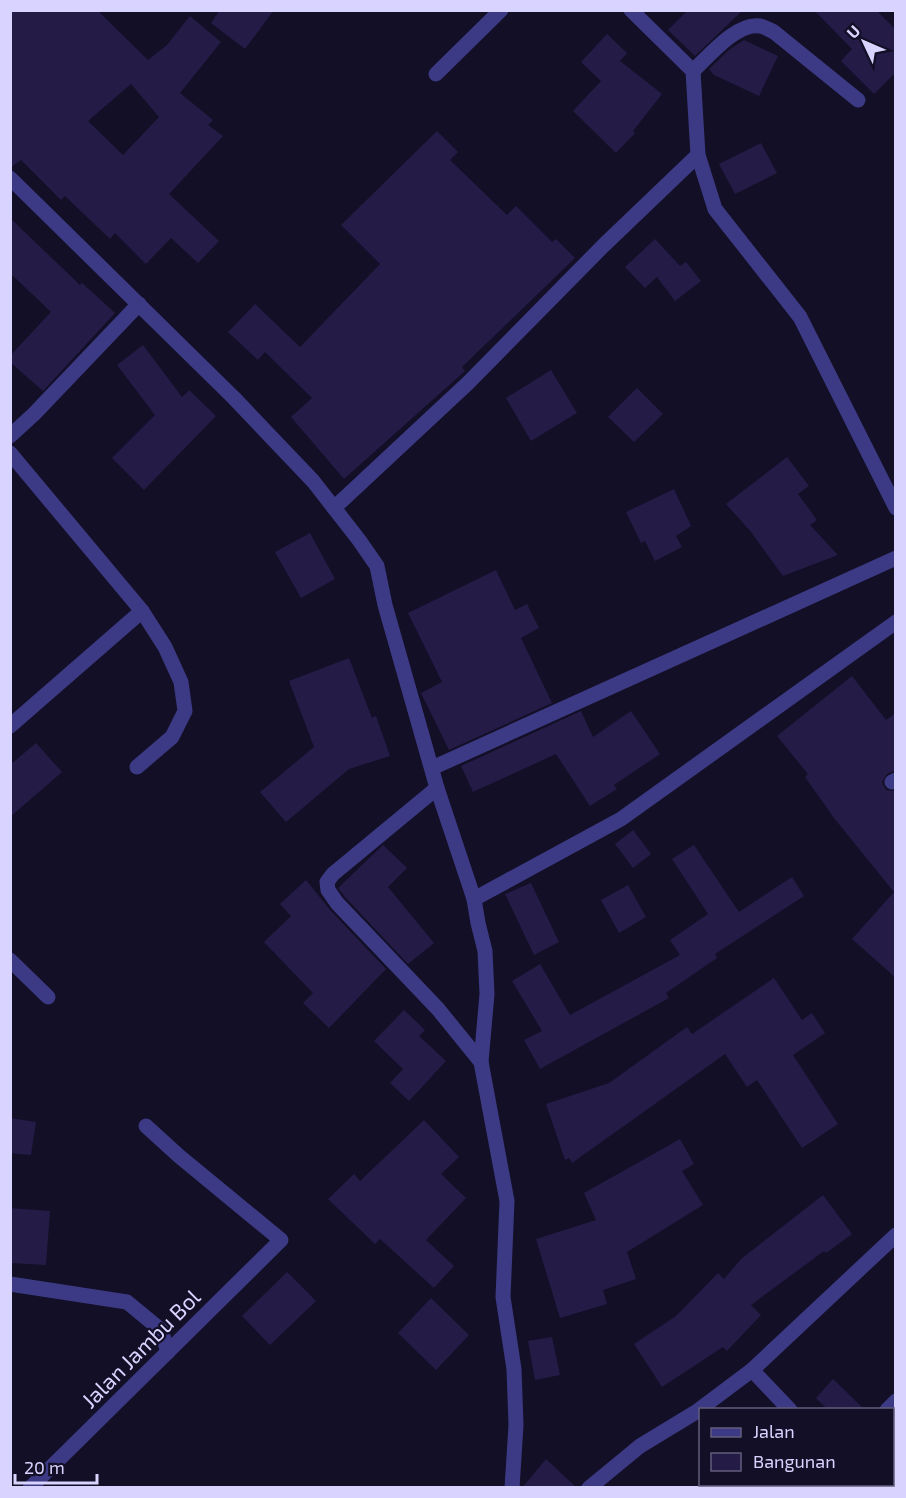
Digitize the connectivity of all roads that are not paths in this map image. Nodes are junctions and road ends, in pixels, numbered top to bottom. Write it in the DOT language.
graph roads {
  1 [pos="501,10"];
  2 [pos="631,10"];
  3 [pos="693,71"];
  4 [pos="436,75"];
  5 [pos="858,100"];
  6 [pos="698,155"];
  7 [pos="10,178"];
  8 [pos="139,304"];
  9 [pos="10,436"];
  10 [pos="10,453"];
  11 [pos="334,508"];
  12 [pos="896,508"];
  13 [pos="896,558"];
  14 [pos="142,611"];
  15 [pos="896,622"];
  16 [pos="10,726"];
  17 [pos="137,767"];
  18 [pos="432,768"];
  19 [pos="437,788"];
  20 [pos="474,899"];
  21 [pos="10,960"];
  22 [pos="48,997"];
  23 [pos="481,1062"];
  24 [pos="146,1126"];
  25 [pos="896,1235"];
  26 [pos="10,1284"];
  27 [pos="168,1352"];
  28 [pos="752,1370"];
  29 [pos="701,1408"];
  30 [pos="788,1408"];
  31 [pos="699,1410"];
  32 [pos="30,1488"];
  33 [pos="512,1488"];
  34 [pos="589,1488"];
  1 -- 4 [label="street"];
  2 -- 3 [label="street"];
  3 -- 5 [label="street"];
  3 -- 6 [label="street"];
  6 -- 11 [label="street"];
  6 -- 12 [label="street"];
  7 -- 8 [label="street"];
  8 -- 9 [label="street"];
  8 -- 11 [label="street"];
  10 -- 14 [label="street"];
  11 -- 18 [label="street"];
  13 -- 18 [label="street"];
  14 -- 16 [label="street"];
  14 -- 17 [label="street"];
  15 -- 20 [label="street"];
  18 -- 19 [label="street"];
  19 -- 20 [label="street"];
  19 -- 23 [label="street"];
  20 -- 23 [label="street"];
  21 -- 22 [label="street"];
  23 -- 33 [label="street"];
  24 -- 27 [label="street, Jalan Jambu Bol"];
  25 -- 28 [label="street"];
  26 -- 27 [label="street"];
  27 -- 32 [label="street, Jalan Jambu Bol"];
  28 -- 29 [label="street"];
  28 -- 30 [label="street"];
  31 -- 34 [label="street"];
}
